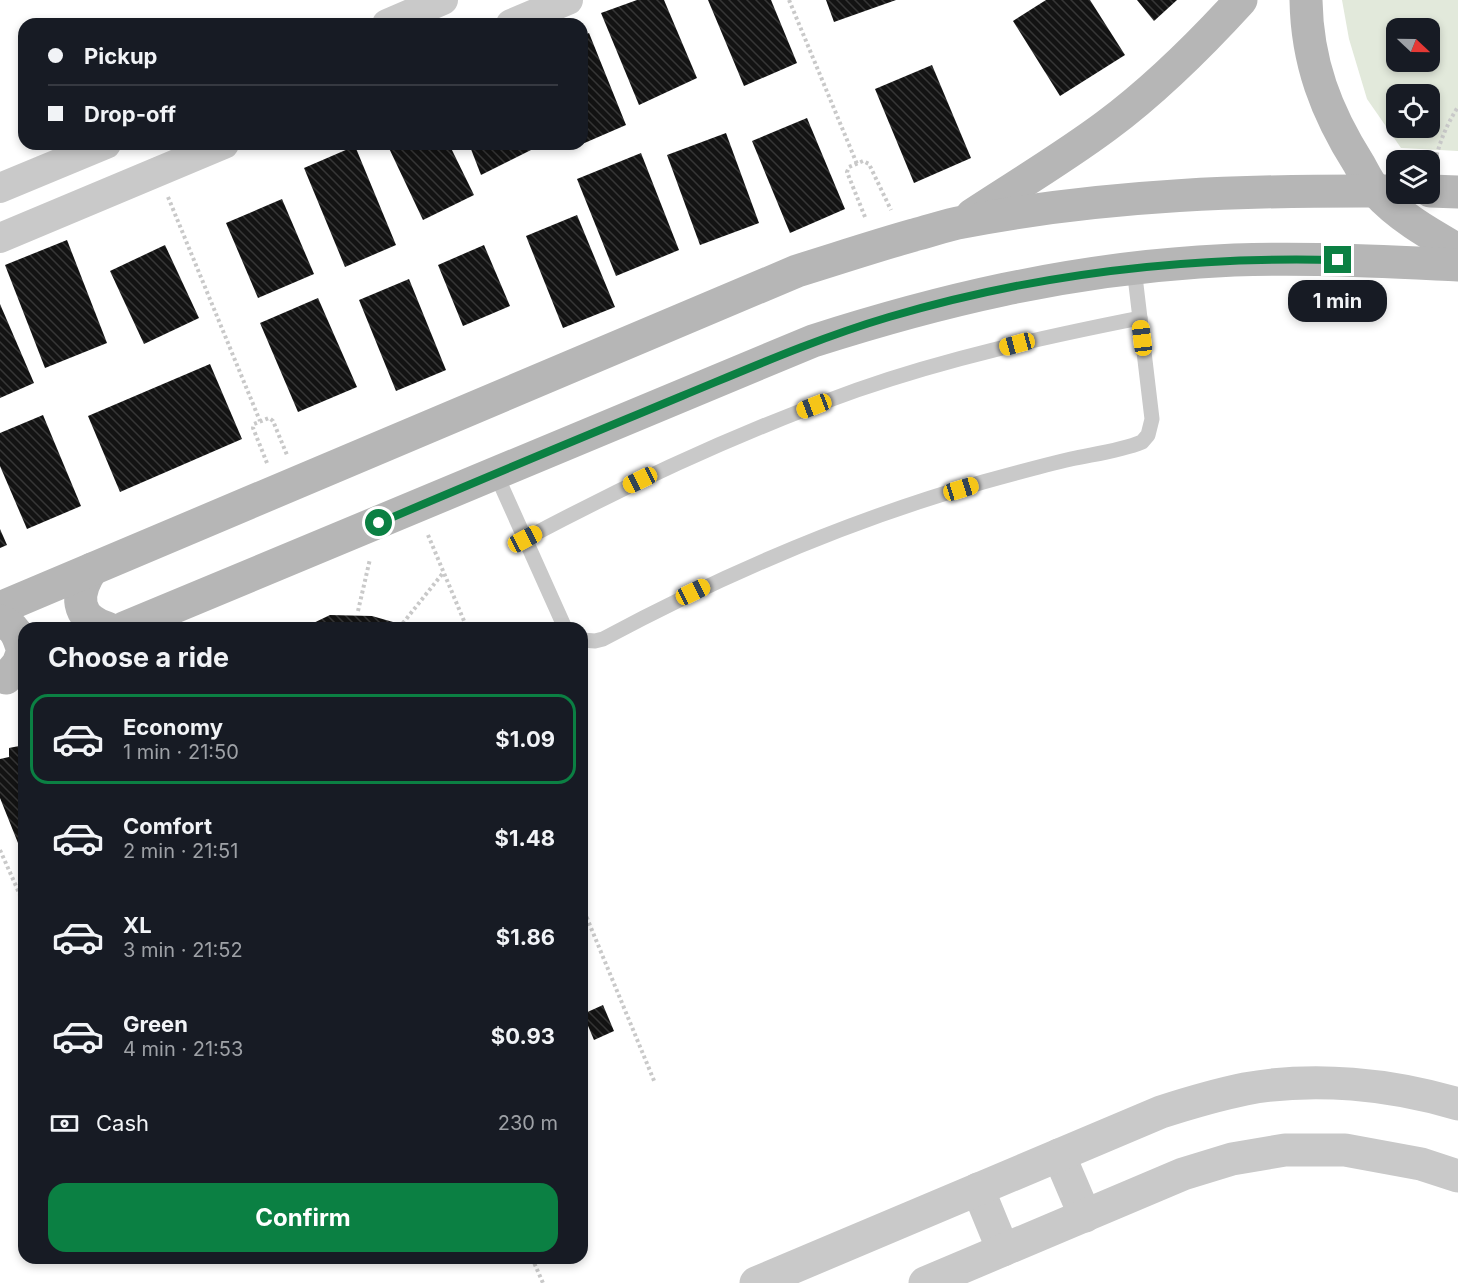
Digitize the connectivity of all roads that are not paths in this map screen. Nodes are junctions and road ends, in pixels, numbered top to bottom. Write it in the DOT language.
graph roads {
  1 [pos="443,0"];
  2 [pos="568,0"];
  3 [pos="1241,0"];
  4 [pos="1306,0"];
  5 [pos="401,18"];
  6 [pos="525,18"];
  7 [pos="92,150"];
  8 [pos="103,150"];
  9 [pos="210,150"];
  10 [pos="1440,182"];
  11 [pos="0,188"];
  12 [pos="116,189"];
  13 [pos="1386,191"];
  14 [pos="1458,192"];
  15 [pos="1397,204"];
  16 [pos="961,222"];
  17 [pos="0,238"];
  18 [pos="1458,250"];
  19 [pos="1458,265"];
  20 [pos="1134,268"];
  21 [pos="1140,318"];
  22 [pos="496,474"];
  23 [pos="525,539"];
  24 [pos="92,569"];
  25 [pos="0,608"];
  26 [pos="0,621"];
  27 [pos="92,622"];
  28 [pos="139,622"];
  29 [pos="562,622"];
  30 [pos="18,636"];
  31 [pos="588,640"];
  32 [pos="1458,1104"];
  33 [pos="1059,1155"];
  34 [pos="1458,1176"];
  35 [pos="978,1190"];
  36 [pos="1085,1216"];
  37 [pos="1003,1250"];
  38 [pos="756,1283"];
  39 [pos="925,1283"];
  1 -- 5 [label="street"];
  2 -- 6 [label="street"];
  3 -- 16 [label="main road"];
  4 -- 13 [label="main road"];
  7 -- 11 [label="street"];
  8 -- 12 [label="street"];
  9 -- 12 [label="street"];
  10 -- 14 [label="main road"];
  12 -- 17 [label="street"];
  13 -- 16 [label="main road"];
  15 -- 18 [label="main road"];
  16 -- 24 [label="main road"];
  19 -- 20 [label="main road"];
  20 -- 21 [label="lane"];
  20 -- 22 [label="main road"];
  21 -- 23 [label="lane"];
  21 -- 31 [label="lane"];
  22 -- 23 [label="lane"];
  22 -- 28 [label="main road"];
  23 -- 29 [label="lane"];
  24 -- 25 [label="main road"];
  24 -- 27 [label="main road"];
  26 -- 30 [label="main road"];
  32 -- 33 [label="street"];
  33 -- 35 [label="street"];
  33 -- 36 [label="street"];
  34 -- 36 [label="street"];
  35 -- 37 [label="street"];
  35 -- 38 [label="street"];
  36 -- 37 [label="street"];
  37 -- 39 [label="street"];
}
